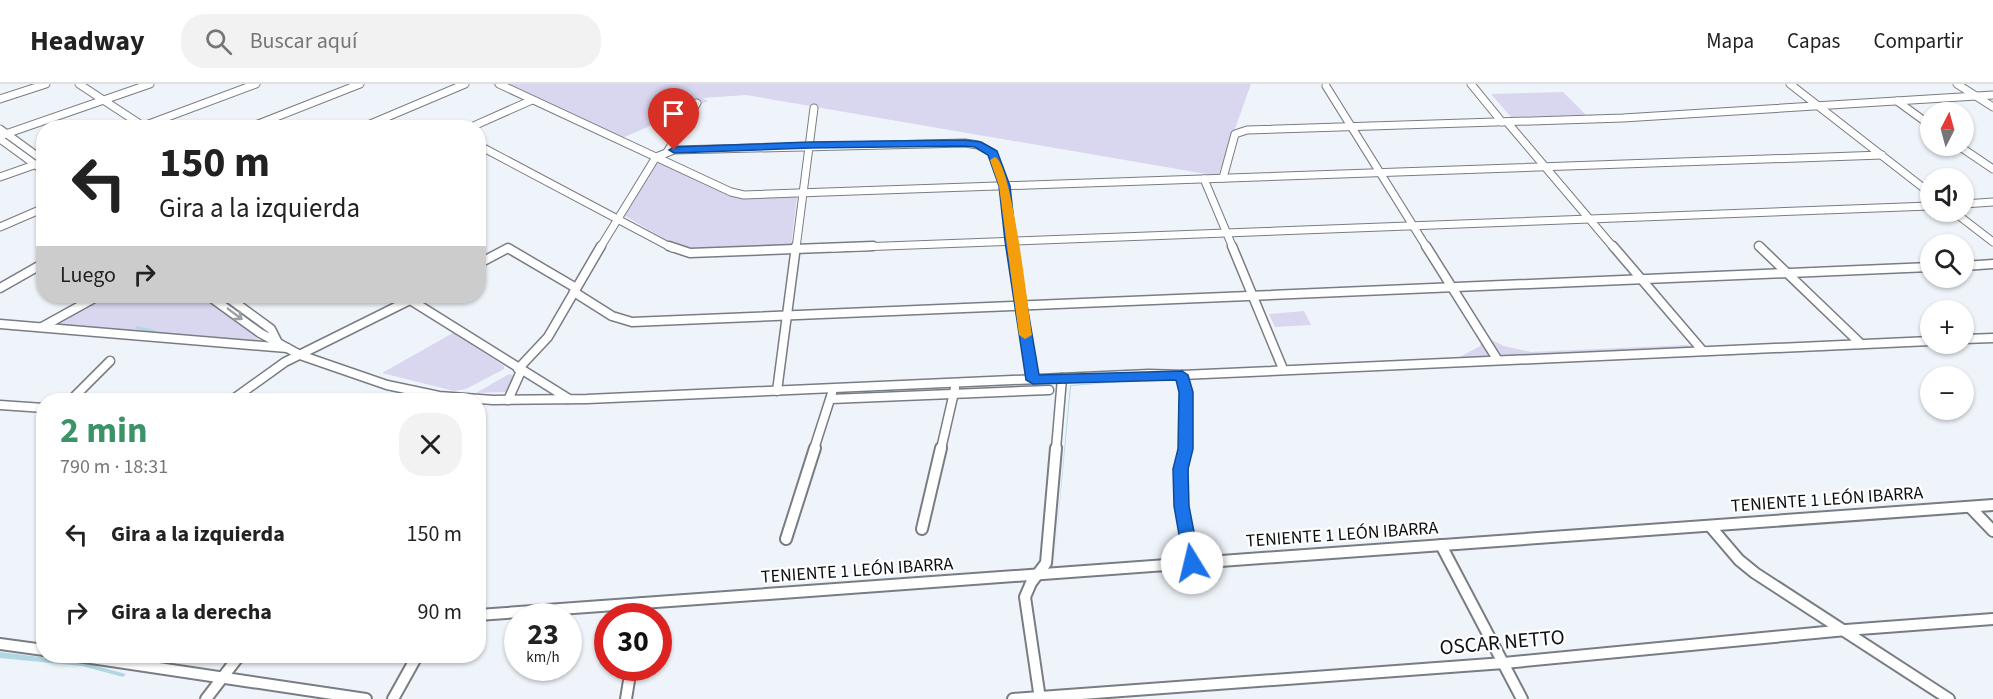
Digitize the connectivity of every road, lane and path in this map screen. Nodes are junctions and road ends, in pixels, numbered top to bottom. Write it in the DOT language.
graph roads {
  1 [pos="46,84"];
  2 [pos="79,84"];
  3 [pos="150,84"];
  4 [pos="255,84"];
  5 [pos="360,84"];
  6 [pos="465,84"];
  7 [pos="499,84"];
  8 [pos="1470,84"];
  9 [pos="1790,84"];
  10 [pos="1957,84"];
  11 [pos="1326,86"];
  12 [pos="1993,95"];
  13 [pos="1976,96"];
  14 [pos="0,99"];
  15 [pos="103,100"];
  16 [pos="532,100"];
  17 [pos="1897,101"];
  18 [pos="697,103"];
  19 [pos="1818,106"];
  20 [pos="1993,107"];
  21 [pos="814,108"];
  22 [pos="1920,118"];
  23 [pos="44,120"];
  24 [pos="132,120"];
  25 [pos="160,120"];
  26 [pos="268,120"];
  27 [pos="380,120"];
  28 [pos="486,120"];
  29 [pos="1504,122"];
  30 [pos="36,123"];
  31 [pos="1352,127"];
  32 [pos="2,134"];
  33 [pos="810,145"];
  34 [pos="486,150"];
  35 [pos="667,152"];
  36 [pos="1882,155"];
  37 [pos="36,156"];
  38 [pos="1973,156"];
  39 [pos="656,157"];
  40 [pos="35,165"];
  41 [pos="1545,167"];
  42 [pos="1993,170"];
  43 [pos="1381,173"];
  44 [pos="0,177"];
  45 [pos="1223,178"];
  46 [pos="1204,179"];
  47 [pos="1920,185"];
  48 [pos="1004,186"];
  49 [pos="803,194"];
  50 [pos="1993,202"];
  51 [pos="1974,203"];
  52 [pos="1920,206"];
  53 [pos="36,211"];
  54 [pos="618,219"];
  55 [pos="1590,219"];
  56 [pos="1967,222"];
  57 [pos="1414,226"];
  58 [pos="0,227"];
  59 [pos="1227,232"];
  60 [pos="1010,241"];
  61 [pos="1993,242"];
  62 [pos="1759,246"];
  63 [pos="796,249"];
  64 [pos="486,260"];
  65 [pos="1993,264"];
  66 [pos="1974,265"];
  67 [pos="1920,267"];
  68 [pos="36,268"];
  69 [pos="1788,273"];
  70 [pos="1641,279"];
  71 [pos="1452,286"];
  72 [pos="0,288"];
  73 [pos="575,290"];
  74 [pos="1252,294"];
  75 [pos="85,303"];
  76 [pos="219,303"];
  77 [pos="236,303"];
  78 [pos="400,303"];
  79 [pos="420,303"];
  80 [pos="1020,305"];
  81 [pos="787,315"];
  82 [pos="0,324"];
  83 [pos="42,327"];
  84 [pos="1993,338"];
  85 [pos="1974,339"];
  86 [pos="277,341"];
  87 [pos="1920,341"];
  88 [pos="1861,344"];
  89 [pos="287,348"];
  90 [pos="1702,350"];
  91 [pos="300,355"];
  92 [pos="1497,359"];
  93 [pos="110,361"];
  94 [pos="1283,369"];
  95 [pos="520,370"];
  96 [pos="1182,375"];
  97 [pos="1033,380"];
  98 [pos="1057,387"];
  99 [pos="834,388"];
  100 [pos="955,388"];
  101 [pos="777,391"];
  102 [pos="78,393"];
  103 [pos="242,393"];
  104 [pos="418,393"];
  105 [pos="486,399"];
  106 [pos="569,399"];
  107 [pos="831,399"];
  108 [pos="508,400"];
  109 [pos="0,405"];
  110 [pos="36,407"];
  111 [pos="1993,505"];
  112 [pos="1970,507"];
  113 [pos="1710,526"];
  114 [pos="922,529"];
  115 [pos="1993,531"];
  116 [pos="786,539"];
  117 [pos="1441,545"];
  118 [pos="1192,563"];
  119 [pos="1038,574"];
  120 [pos="642,603"];
  121 [pos="594,607"];
  122 [pos="486,614"];
  123 [pos="1993,619"];
  124 [pos="1846,630"];
  125 [pos="0,644"];
  126 [pos="36,649"];
  127 [pos="136,663"];
  128 [pos="234,663"];
  129 [pos="413,663"];
  130 [pos="1504,663"];
  131 [pos="222,678"];
  132 [pos="629,681"];
  133 [pos="1040,698"];
  134 [pos="206,699"];
  135 [pos="366,699"];
  136 [pos="393,699"];
  137 [pos="626,699"];
  138 [pos="1013,699"];
  139 [pos="1522,699"];
  140 [pos="1949,699"];
  1 -- 14 [label="street"];
  2 -- 15 [label="street"];
  3 -- 15 [label="street"];
  4 -- 25 [label="street"];
  5 -- 26 [label="street"];
  6 -- 27 [label="street"];
  7 -- 16 [label="street"];
  8 -- 29 [label="street"];
  9 -- 19 [label="street"];
  10 -- 13 [label="street"];
  11 -- 31 [label="street"];
  12 -- 13 [label="street"];
  13 -- 17 [label="street"];
  13 -- 20 [label="street"];
  15 -- 23 [label="street"];
  15 -- 24 [label="street"];
  16 -- 28 [label="street"];
  16 -- 39 [label="street"];
  17 -- 19 [label="street"];
  17 -- 22 [label="street"];
  18 -- 35 [label="street"];
  19 -- 29 [label="street"];
  19 -- 36 [label="street"];
  21 -- 33 [label="street"];
  29 -- 31 [label="street"];
  29 -- 41 [label="street"];
  30 -- 32 [label="street"];
  31 -- 43 [label="street"];
  31 -- 45 [label="street"];
  32 -- 37 [label="street"];
  32 -- 40 [label="street"];
  33 -- 35 [label="street"];
  33 -- 48 [label="street"];
  33 -- 49 [label="street"];
  34 -- 54 [label="street"];
  35 -- 39 [label="street"];
  36 -- 41 [label="street"];
  36 -- 47 [label="street"];
  38 -- 42 [label="street"];
  39 -- 49 [label="street"];
  39 -- 54 [label="street"];
  40 -- 44 [label="street"];
  41 -- 43 [label="street"];
  41 -- 55 [label="street"];
  43 -- 45 [label="street"];
  43 -- 57 [label="street"];
  45 -- 46 [label="street"];
  46 -- 48 [label="street"];
  46 -- 59 [label="street"];
  48 -- 49 [label="street"];
  48 -- 60 [label="street"];
  49 -- 63 [label="street"];
  50 -- 51 [label="street"];
  52 -- 55 [label="street"];
  53 -- 58 [label="street"];
  54 -- 63 [label="street"];
  54 -- 73 [label="street"];
  55 -- 57 [label="street"];
  55 -- 70 [label="street"];
  56 -- 61 [label="street"];
  57 -- 59 [label="street"];
  57 -- 71 [label="street"];
  59 -- 60 [label="street"];
  59 -- 74 [label="street"];
  60 -- 63 [label="street"];
  60 -- 80 [label="street"];
  62 -- 69 [label="street"];
  63 -- 81 [label="street"];
  64 -- 73 [label="street"];
  65 -- 66 [label="street"];
  67 -- 69 [label="street"];
  68 -- 72 [label="street"];
  69 -- 70 [label="street"];
  69 -- 88 [label="street"];
  70 -- 71 [label="street"];
  70 -- 90 [label="street"];
  71 -- 74 [label="street"];
  71 -- 92 [label="street"];
  73 -- 81 [label="street"];
  73 -- 95 [label="street"];
  74 -- 80 [label="street"];
  74 -- 94 [label="street"];
  75 -- 83 [label="street"];
  76 -- 86 [label="street, one-way"];
  77 -- 86 [label="street"];
  78 -- 91 [label="street"];
  79 -- 95 [label="street"];
  80 -- 81 [label="street"];
  80 -- 97 [label="street"];
  81 -- 101 [label="street"];
  82 -- 83 [label="street"];
  83 -- 89 [label="street"];
  84 -- 85 [label="street"];
  86 -- 89 [label="street"];
  87 -- 88 [label="street"];
  88 -- 90 [label="street"];
  89 -- 91 [label="street"];
  90 -- 92 [label="street"];
  91 -- 103 [label="street"];
  91 -- 104 [label="street"];
  92 -- 94 [label="street"];
  93 -- 102 [label="street"];
  94 -- 96 [label="street"];
  95 -- 106 [label="street"];
  95 -- 108 [label="street"];
  96 -- 98 [label="street"];
  96 -- 118 [label="street"];
  97 -- 98 [label="street"];
  97 -- 100 [label="street"];
  98 -- 100 [label="street"];
  98 -- 119 [label="street"];
  99 -- 100 [label="street"];
  99 -- 101 [label="street"];
  99 -- 107 [label="street"];
  100 -- 107 [label="street"];
  100 -- 114 [label="street"];
  101 -- 106 [label="street"];
  105 -- 108 [label="street"];
  106 -- 108 [label="street"];
  107 -- 116 [label="street"];
  109 -- 110 [label="street"];
  111 -- 112 [label="street, TENIENTE 1 LEÓN IBARRA"];
  112 -- 113 [label="street, TENIENTE 1 LEÓN IBARRA"];
  112 -- 115 [label="street"];
  113 -- 117 [label="street, TENIENTE 1 LEÓN IBARRA"];
  113 -- 124 [label="street"];
  117 -- 118 [label="street, TENIENTE 1 LEÓN IBARRA"];
  117 -- 130 [label="street"];
  118 -- 119 [label="street, TENIENTE 1 LEÓN IBARRA"];
  119 -- 120 [label="street, TENIENTE 1 LEÓN IBARRA"];
  119 -- 133 [label="street"];
  121 -- 122 [label="street, TENIENTE 1 LEÓN IBARRA"];
  123 -- 124 [label="street, OSCAR NETTO"];
  124 -- 130 [label="street, OSCAR NETTO"];
  124 -- 140 [label="street"];
  125 -- 126 [label="street"];
  127 -- 131 [label="street"];
  128 -- 131 [label="street"];
  129 -- 136 [label="street"];
  130 -- 133 [label="street, OSCAR NETTO"];
  130 -- 139 [label="street"];
  131 -- 134 [label="street"];
  131 -- 135 [label="street"];
  132 -- 137 [label="street"];
  133 -- 138 [label="street, OSCAR NETTO"];
}
